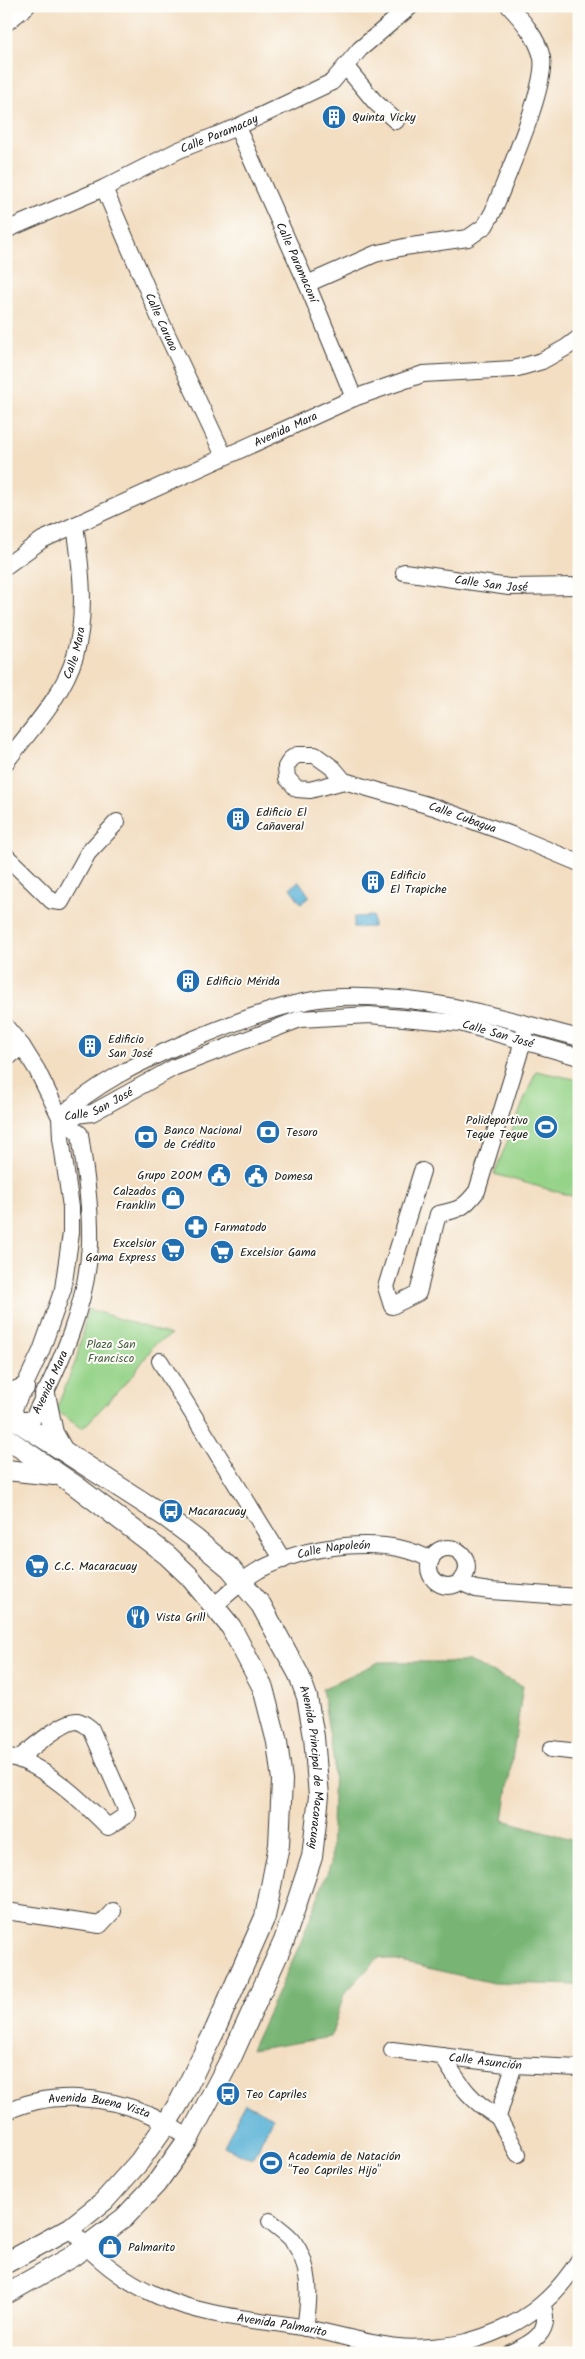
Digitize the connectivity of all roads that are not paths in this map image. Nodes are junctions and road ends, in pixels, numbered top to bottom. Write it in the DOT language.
graph roads {
  1 [pos="27,6"];
  2 [pos="411,6"];
  3 [pos="509,6"];
  4 [pos="6,23"];
  5 [pos="346,67"];
  6 [pos="396,121"];
  7 [pos="237,127"];
  8 [pos="104,188"];
  9 [pos="6,230"];
  10 [pos="307,284"];
  11 [pos="579,338"];
  12 [pos="354,398"];
  13 [pos="224,456"];
  14 [pos="75,525"];
  15 [pos="6,566"];
  16 [pos="404,572"];
  17 [pos="579,586"];
  18 [pos="6,762"];
  19 [pos="344,781"];
  20 [pos="118,822"];
  21 [pos="6,856"];
  22 [pos="579,863"];
  23 [pos="526,1024"];
  24 [pos="6,1027"];
  25 [pos="579,1038"];
  26 [pos="522,1040"];
  27 [pos="22,1046"];
  28 [pos="168,1050"];
  29 [pos="579,1057"];
  30 [pos="6,1059"];
  31 [pos="175,1067"];
  32 [pos="60,1117"];
  33 [pos="422,1171"];
  34 [pos="160,1361"];
  35 [pos="15,1391"];
  36 [pos="45,1394"];
  37 [pos="9,1427"];
  38 [pos="62,1450"];
  39 [pos="6,1470"];
  40 [pos="58,1475"];
  41 [pos="283,1560"];
  42 [pos="430,1560"];
  43 [pos="243,1582"];
  44 [pos="460,1582"];
  45 [pos="579,1597"];
  46 [pos="214,1606"];
  47 [pos="551,1748"];
  48 [pos="579,1752"];
  49 [pos="12,1757"];
  50 [pos="6,1910"];
  51 [pos="113,1911"];
  52 [pos="392,2050"];
  53 [pos="442,2056"];
  54 [pos="514,2065"];
  55 [pos="579,2068"];
  56 [pos="6,2112"];
  57 [pos="498,2117"];
  58 [pos="166,2124"];
  59 [pos="189,2138"];
  60 [pos="518,2154"];
  61 [pos="270,2221"];
  62 [pos="70,2228"];
  63 [pos="85,2247"];
  64 [pos="579,2260"];
  65 [pos="6,2263"];
  66 [pos="6,2294"];
  67 [pos="543,2306"];
  68 [pos="306,2328"];
  69 [pos="399,2350"];
  70 [pos="510,2353"];
  1 -- 4 [label="street"];
  2 -- 5 [label="street, Calle Paramacay"];
  3 -- 10 [label="street"];
  5 -- 6 [label="street"];
  5 -- 7 [label="street, Calle Paramacay"];
  7 -- 8 [label="street, Calle Paramacay"];
  7 -- 10 [label="street, Calle Paramaconí"];
  8 -- 9 [label="street, Calle Paramacay"];
  8 -- 13 [label="street, Calle Caruao"];
  10 -- 12 [label="street, Calle Paramaconí"];
  11 -- 12 [label="street, Avenida Mara"];
  12 -- 13 [label="street, Avenida Mara"];
  13 -- 14 [label="street, Avenida Mara"];
  14 -- 15 [label="street, Avenida Mara"];
  14 -- 18 [label="street, Calle Mara"];
  16 -- 17 [label="street, Calle San José"];
  19 -- 22 [label="street, Calle Cubagua"];
  20 -- 21 [label="street"];
  23 -- 25 [label="street, Calle San José"];
  23 -- 26 [label="street"];
  23 -- 28 [label="street, Calle San José"];
  24 -- 27 [label="street, Avenida Mara"];
  26 -- 29 [label="street, Calle San José"];
  26 -- 31 [label="street, Calle San José"];
  26 -- 33 [label="street"];
  27 -- 30 [label="street"];
  27 -- 32 [label="street, Avenida Mara"];
  28 -- 31 [label="street"];
  28 -- 32 [label="street, Calle San José"];
  31 -- 32 [label="street, Calle San José"];
  32 -- 35 [label="street, Avenida Mara"];
  32 -- 36 [label="street, Avenida Mara"];
  34 -- 41 [label="street"];
  35 -- 37 [label="street, Avenida Mara"];
  36 -- 37 [label="street, Avenida Mara"];
  36 -- 38 [label="street"];
  37 -- 38 [label="street, Avenida Principal de Macaracuay"];
  37 -- 40 [label="street, Avenida Principal de Macaracuay"];
  38 -- 43 [label="street, Avenida Principal de Macaracuay"];
  39 -- 40 [label="street"];
  40 -- 46 [label="street, Avenida Principal de Macaracuay"];
  41 -- 42 [label="street, Calle Napoleón"];
  41 -- 43 [label="street, Calle Napoleón"];
  42 -- 44 [label="street"];
  42 -- 44 [label="street"];
  43 -- 46 [label="street, Calle Napoleón"];
  43 -- 59 [label="street, Avenida Principal de Macaracuay"];
  44 -- 45 [label="street"];
  46 -- 58 [label="street, Avenida Principal de Macaracuay"];
  47 -- 48 [label="street"];
  49 -- 49 [label="street"];
  50 -- 51 [label="street"];
  52 -- 53 [label="street, Calle Asunción"];
  53 -- 54 [label="street, Calle Asunción"];
  53 -- 57 [label="street"];
  54 -- 55 [label="street, Calle Asunción"];
  54 -- 57 [label="street"];
  56 -- 58 [label="street, Avenida Buena Vista"];
  57 -- 60 [label="street"];
  58 -- 59 [label="street, Avenida Buena Vista"];
  58 -- 62 [label="street, Avenida Principal de Macaracuay"];
  59 -- 63 [label="street, Avenida Principal de Macaracuay"];
  61 -- 68 [label="street"];
  62 -- 63 [label="street, Avenida Palmarito"];
  62 -- 65 [label="street, Avenida Principal de Macaracuay"];
  63 -- 66 [label="street, Avenida Principal de Macaracuay"];
  63 -- 68 [label="street, Avenida Palmarito"];
  64 -- 67 [label="street, Avenida Palmarito"];
  67 -- 69 [label="street, Avenida Palmarito"];
  67 -- 70 [label="street"];
  68 -- 69 [label="street, Avenida Palmarito"];
}
